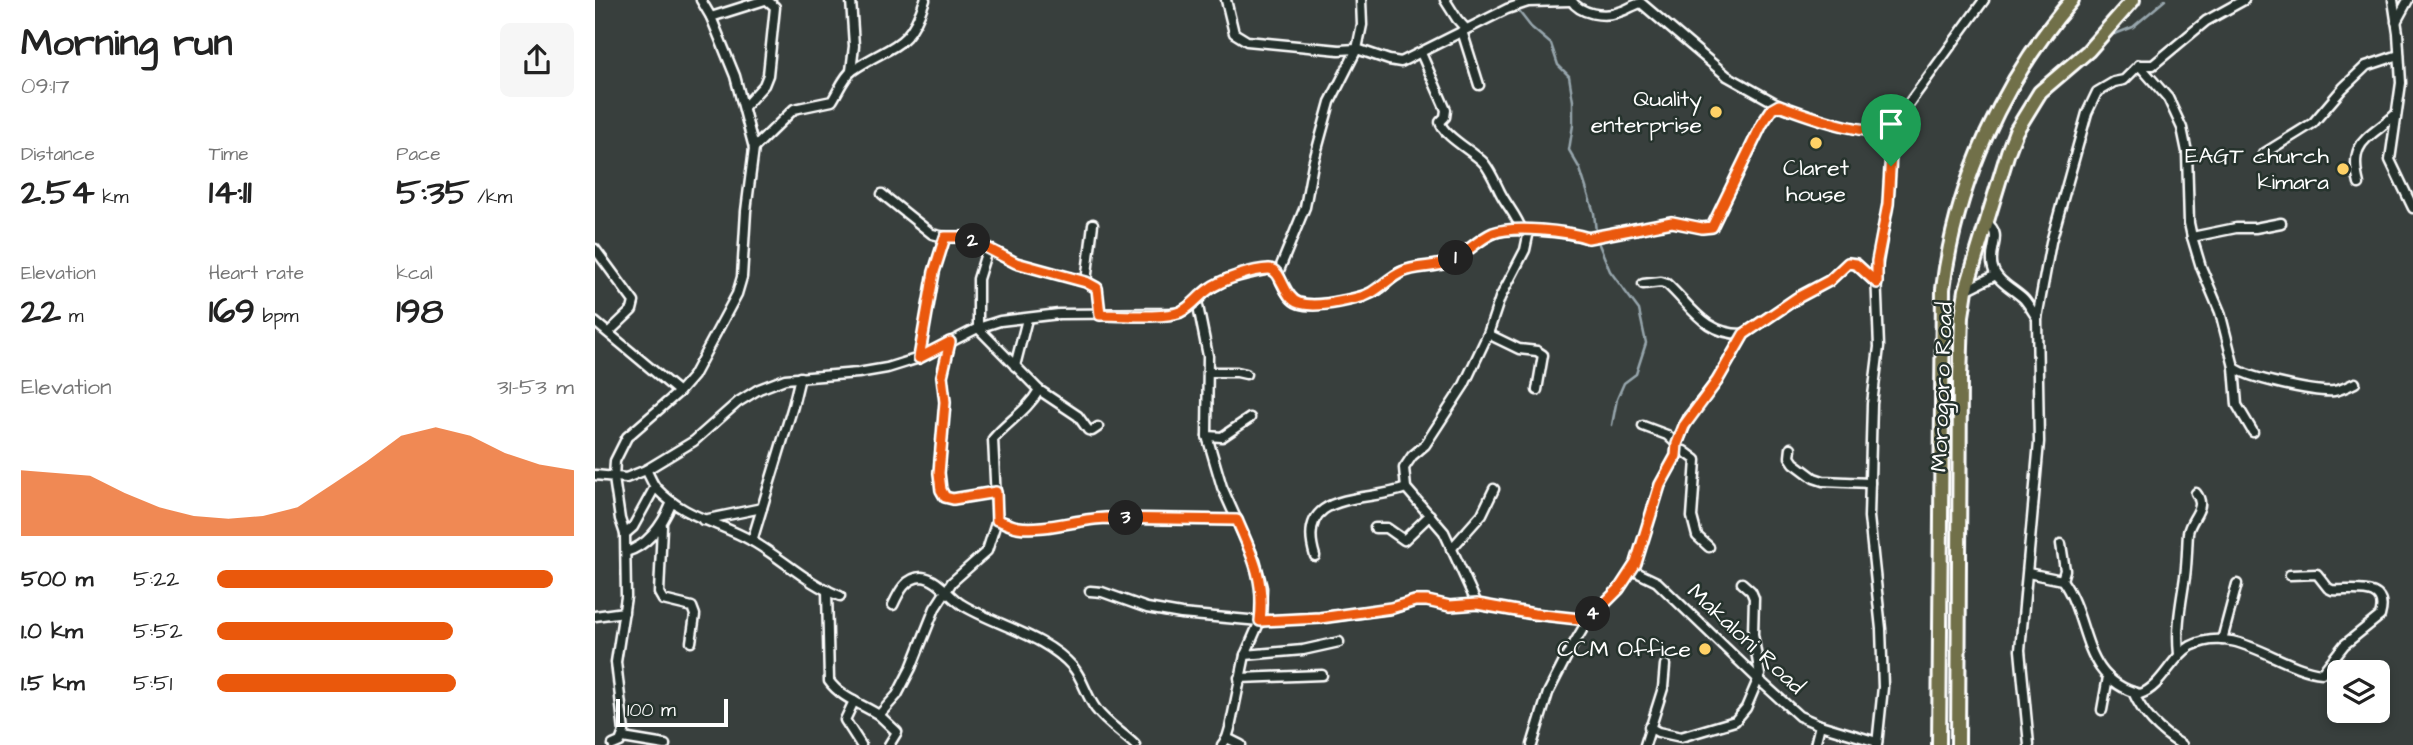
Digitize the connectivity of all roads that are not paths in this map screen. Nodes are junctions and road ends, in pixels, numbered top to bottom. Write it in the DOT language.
graph roads {
  1 [pos="701,0"];
  2 [pos="766,0"];
  3 [pos="851,0"];
  4 [pos="925,0"];
  5 [pos="1226,0"];
  6 [pos="1361,0"];
  7 [pos="1445,0"];
  8 [pos="1571,0"];
  9 [pos="1984,0"];
  10 [pos="2073,0"];
  11 [pos="2133,0"];
  12 [pos="2244,0"];
  13 [pos="2393,0"];
  14 [pos="2408,0"];
  15 [pos="711,17"];
  16 [pos="2396,22"];
  17 [pos="1464,30"];
  18 [pos="1357,49"];
  19 [pos="1421,53"];
  20 [pos="2399,55"];
  21 [pos="2139,65"];
  22 [pos="851,71"];
  23 [pos="1479,85"];
  24 [pos="1779,105"];
  25 [pos="744,107"];
  26 [pos="2396,114"];
  27 [pos="1892,136"];
  28 [pos="754,148"];
  29 [pos="2263,154"];
  30 [pos="2359,184"];
  31 [pos="882,194"];
  32 [pos="2413,208"];
  33 [pos="1986,222"];
  34 [pos="2281,223"];
  35 [pos="1093,224"];
  36 [pos="1525,231"];
  37 [pos="945,237"];
  38 [pos="2192,237"];
  39 [pos="595,249"];
  40 [pos="988,250"];
  41 [pos="1278,273"];
  42 [pos="1996,275"];
  43 [pos="1086,282"];
  44 [pos="1877,283"];
  45 [pos="1643,284"];
  46 [pos="1966,290"];
  47 [pos="1197,301"];
  48 [pos="1100,315"];
  49 [pos="2037,317"];
  50 [pos="1027,318"];
  51 [pos="595,322"];
  52 [pos="978,328"];
  53 [pos="609,332"];
  54 [pos="1489,334"];
  55 [pos="1744,334"];
  56 [pos="950,342"];
  57 [pos="919,358"];
  58 [pos="1015,366"];
  59 [pos="2234,367"];
  60 [pos="1209,372"];
  61 [pos="1246,374"];
  62 [pos="800,377"];
  63 [pos="2355,383"];
  64 [pos="1039,390"];
  65 [pos="1537,390"];
  66 [pos="679,392"];
  67 [pos="1250,418"];
  68 [pos="1643,426"];
  69 [pos="1098,427"];
  70 [pos="2253,432"];
  71 [pos="1207,436"];
  72 [pos="1677,444"];
  73 [pos="1791,448"];
  74 [pos="646,470"];
  75 [pos="595,475"];
  76 [pos="614,478"];
  77 [pos="1870,483"];
  78 [pos="655,487"];
  79 [pos="1406,488"];
  80 [pos="1494,489"];
  81 [pos="996,492"];
  82 [pos="2196,493"];
  83 [pos="672,502"];
  84 [pos="762,508"];
  85 [pos="1430,515"];
  86 [pos="703,520"];
  87 [pos="997,520"];
  88 [pos="1237,520"];
  89 [pos="662,526"];
  90 [pos="1375,528"];
  91 [pos="625,534"];
  92 [pos="752,541"];
  93 [pos="2061,544"];
  94 [pos="1709,547"];
  95 [pos="1451,549"];
  96 [pos="625,552"];
  97 [pos="1315,556"];
  98 [pos="1632,570"];
  99 [pos="2028,573"];
  100 [pos="2290,575"];
  101 [pos="2062,580"];
  102 [pos="1742,583"];
  103 [pos="2237,584"];
  104 [pos="827,590"];
  105 [pos="1090,591"];
  106 [pos="946,593"];
  107 [pos="840,596"];
  108 [pos="1477,604"];
  109 [pos="893,605"];
  110 [pos="624,612"];
  111 [pos="595,616"];
  112 [pos="1588,620"];
  113 [pos="1260,621"];
  114 [pos="2222,640"];
  115 [pos="691,642"];
  116 [pos="1339,642"];
  117 [pos="2179,654"];
  118 [pos="1245,655"];
  119 [pos="1665,665"];
  120 [pos="1322,675"];
  121 [pos="2108,677"];
  122 [pos="1239,678"];
  123 [pos="1758,679"];
  124 [pos="2133,692"];
  125 [pos="853,701"];
  126 [pos="2102,710"];
  127 [pos="879,715"];
  128 [pos="1820,725"];
  129 [pos="1649,727"];
  130 [pos="623,738"];
  131 [pos="1224,741"];
  132 [pos="1877,743"];
  133 [pos="613,745"];
  134 [pos="665,745"];
  135 [pos="861,745"];
  136 [pos="889,745"];
  137 [pos="1135,745"];
  138 [pos="1241,745"];
  139 [pos="1532,745"];
  140 [pos="1645,745"];
  141 [pos="1815,745"];
  142 [pos="1939,745"];
  143 [pos="1958,745"];
  144 [pos="2029,745"];
  145 [pos="2182,745"];
  1 -- 15 [label="street"];
  2 -- 15 [label="street"];
  2 -- 25 [label="street"];
  3 -- 22 [label="street"];
  4 -- 22 [label="street"];
  5 -- 18 [label="street"];
  6 -- 18 [label="street"];
  7 -- 17 [label="street"];
  8 -- 17 [label="street"];
  8 -- 24 [label="street"];
  9 -- 27 [label="street"];
  10 -- 142 [label="highway, Morogoro Road"];
  11 -- 33 [label="highway, Morogoro Road"];
  12 -- 21 [label="street"];
  13 -- 16 [label="street"];
  14 -- 16 [label="street"];
  15 -- 25 [label="street"];
  16 -- 20 [label="street"];
  17 -- 19 [label="street"];
  17 -- 23 [label="street"];
  18 -- 19 [label="street"];
  18 -- 41 [label="street"];
  19 -- 36 [label="street"];
  20 -- 26 [label="street"];
  20 -- 29 [label="street"];
  21 -- 38 [label="street"];
  21 -- 49 [label="street"];
  22 -- 28 [label="street"];
  24 -- 27 [label="street"];
  24 -- 36 [label="street"];
  25 -- 28 [label="street"];
  26 -- 30 [label="street"];
  26 -- 32 [label="street"];
  27 -- 44 [label="street"];
  28 -- 66 [label="street"];
  31 -- 37 [label="street"];
  33 -- 42 [label="street"];
  33 -- 46 [label="highway, Morogoro Road"];
  34 -- 38 [label="street"];
  35 -- 43 [label="street"];
  36 -- 41 [label="street"];
  36 -- 54 [label="street"];
  37 -- 40 [label="street"];
  37 -- 57 [label="street"];
  38 -- 59 [label="street"];
  39 -- 53 [label="street"];
  40 -- 43 [label="street"];
  40 -- 52 [label="street"];
  41 -- 47 [label="street"];
  42 -- 46 [label="street"];
  42 -- 49 [label="street"];
  43 -- 48 [label="street"];
  44 -- 55 [label="street"];
  44 -- 77 [label="street"];
  45 -- 55 [label="street"];
  46 -- 143 [label="highway, Morogoro Road"];
  47 -- 48 [label="street"];
  47 -- 60 [label="street"];
  48 -- 50 [label="street"];
  49 -- 99 [label="street"];
  50 -- 52 [label="street"];
  50 -- 58 [label="street"];
  51 -- 53 [label="street"];
  52 -- 56 [label="street"];
  52 -- 58 [label="street"];
  53 -- 66 [label="street"];
  54 -- 65 [label="street"];
  54 -- 79 [label="street"];
  55 -- 72 [label="street"];
  56 -- 57 [label="street"];
  56 -- 81 [label="street"];
  57 -- 62 [label="street"];
  58 -- 64 [label="street"];
  59 -- 63 [label="street"];
  59 -- 70 [label="street"];
  60 -- 61 [label="street"];
  60 -- 71 [label="street"];
  62 -- 74 [label="street"];
  62 -- 84 [label="street"];
  64 -- 69 [label="street"];
  64 -- 81 [label="street"];
  66 -- 76 [label="street"];
  67 -- 71 [label="street"];
  68 -- 72 [label="street"];
  71 -- 88 [label="street"];
  72 -- 94 [label="street"];
  72 -- 98 [label="street"];
  73 -- 77 [label="street"];
  74 -- 76 [label="street"];
  74 -- 78 [label="street"];
  75 -- 76 [label="street"];
  76 -- 91 [label="street"];
  77 -- 132 [label="street"];
  78 -- 83 [label="street"];
  78 -- 91 [label="street"];
  79 -- 85 [label="street"];
  79 -- 97 [label="street"];
  80 -- 95 [label="street"];
  81 -- 87 [label="street"];
  82 -- 117 [label="street"];
  83 -- 86 [label="street"];
  83 -- 89 [label="street"];
  84 -- 86 [label="street"];
  84 -- 92 [label="street"];
  85 -- 90 [label="street"];
  85 -- 95 [label="street"];
  86 -- 92 [label="street"];
  87 -- 88 [label="street"];
  87 -- 106 [label="street"];
  88 -- 113 [label="street"];
  89 -- 96 [label="street"];
  89 -- 115 [label="street"];
  91 -- 96 [label="street"];
  92 -- 104 [label="street"];
  93 -- 101 [label="street"];
  95 -- 108 [label="street"];
  96 -- 110 [label="street"];
  98 -- 112 [label="street"];
  98 -- 123 [label="street, Makaloni Road"];
  99 -- 101 [label="street"];
  99 -- 144 [label="street"];
  100 -- 114 [label="street"];
  101 -- 121 [label="street"];
  102 -- 123 [label="street"];
  103 -- 114 [label="street"];
  104 -- 107 [label="street"];
  104 -- 125 [label="street"];
  105 -- 113 [label="street"];
  106 -- 109 [label="street"];
  106 -- 127 [label="street"];
  106 -- 137 [label="street"];
  108 -- 112 [label="street"];
  108 -- 113 [label="street"];
  110 -- 111 [label="street"];
  110 -- 130 [label="street"];
  112 -- 139 [label="street"];
  113 -- 118 [label="street"];
  114 -- 117 [label="street"];
  116 -- 118 [label="street"];
  117 -- 124 [label="street"];
  118 -- 122 [label="street"];
  119 -- 129 [label="street"];
  120 -- 122 [label="street"];
  121 -- 124 [label="street"];
  121 -- 126 [label="street"];
  122 -- 131 [label="street"];
  123 -- 128 [label="street, Makaloni Road"];
  123 -- 129 [label="street"];
  124 -- 145 [label="street"];
  125 -- 127 [label="street"];
  125 -- 135 [label="street"];
  127 -- 136 [label="street"];
  128 -- 132 [label="street, Makaloni Road"];
  128 -- 141 [label="street"];
  129 -- 140 [label="street"];
  130 -- 133 [label="street"];
  130 -- 134 [label="street"];
  131 -- 138 [label="street"];
}
